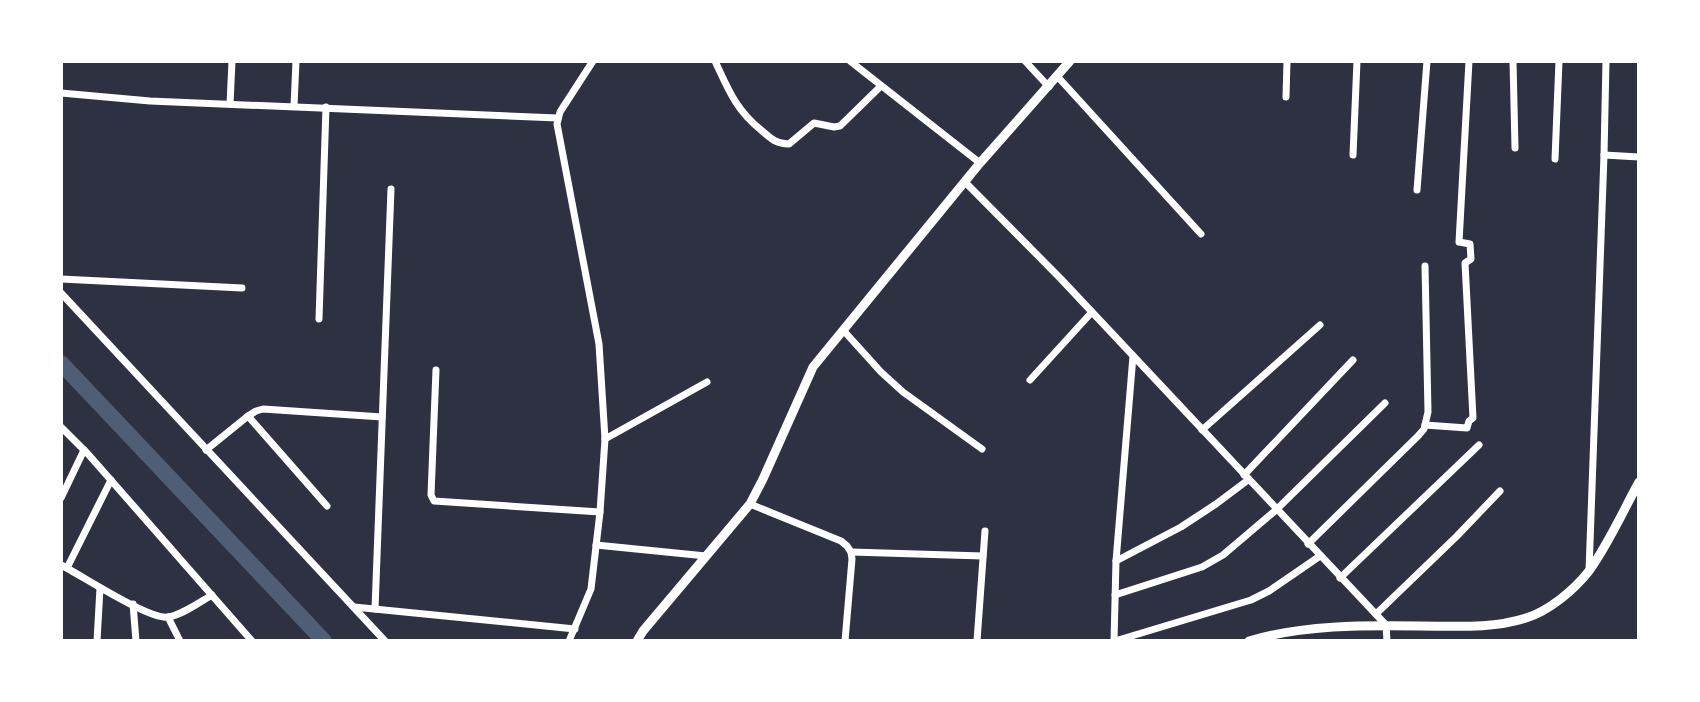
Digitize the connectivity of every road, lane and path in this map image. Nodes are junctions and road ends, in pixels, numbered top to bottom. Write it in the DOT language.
graph roads {
  1 [pos="232,61"];
  2 [pos="296,61"];
  3 [pos="593,61"];
  4 [pos="715,61"];
  5 [pos="850,61"];
  6 [pos="1025,61"];
  7 [pos="1070,61"];
  8 [pos="1287,61"];
  9 [pos="1357,61"];
  10 [pos="1427,61"];
  11 [pos="1469,61"];
  12 [pos="1513,61"];
  13 [pos="1559,61"];
  14 [pos="1606,61"];
  15 [pos="1057,76"];
  16 [pos="881,86"];
  17 [pos="1049,86"];
  18 [pos="61,93"];
  19 [pos="1286,97"];
  20 [pos="230,104"];
  21 [pos="294,106"];
  22 [pos="326,107"];
  23 [pos="558,118"];
  24 [pos="1515,148"];
  25 [pos="1353,155"];
  26 [pos="1604,155"];
  27 [pos="1639,157"];
  28 [pos="1555,159"];
  29 [pos="981,163"];
  30 [pos="965,182"];
  31 [pos="391,189"];
  32 [pos="1418,190"];
  33 [pos="1201,234"];
  34 [pos="1425,266"];
  35 [pos="61,279"];
  36 [pos="242,288"];
  37 [pos="61,293"];
  38 [pos="1091,312"];
  39 [pos="319,319"];
  40 [pos="1320,325"];
  41 [pos="843,330"];
  42 [pos="1133,356"];
  43 [pos="1353,360"];
  44 [pos="436,370"];
  45 [pos="1030,380"];
  46 [pos="707,382"];
  47 [pos="1385,402"];
  48 [pos="248,416"];
  49 [pos="382,417"];
  50 [pos="1425,425"];
  51 [pos="61,427"];
  52 [pos="1202,430"];
  53 [pos="605,439"];
  54 [pos="1479,445"];
  55 [pos="982,449"];
  56 [pos="84,450"];
  57 [pos="206,450"];
  58 [pos="1246,477"];
  59 [pos="111,480"];
  60 [pos="1639,482"];
  61 [pos="1500,491"];
  62 [pos="61,498"];
  63 [pos="750,503"];
  64 [pos="327,506"];
  65 [pos="1276,510"];
  66 [pos="600,512"];
  67 [pos="985,531"];
  68 [pos="1307,544"];
  69 [pos="596,545"];
  70 [pos="851,552"];
  71 [pos="706,556"];
  72 [pos="983,556"];
  73 [pos="1320,556"];
  74 [pos="1116,561"];
  75 [pos="64,566"];
  76 [pos="1588,572"];
  77 [pos="61,576"];
  78 [pos="1340,578"];
  79 [pos="100,588"];
  80 [pos="212,595"];
  81 [pos="1115,595"];
  82 [pos="133,604"];
  83 [pos="354,607"];
  84 [pos="375,609"];
  85 [pos="1376,614"];
  86 [pos="169,617"];
  87 [pos="1386,625"];
  88 [pos="575,629"];
  89 [pos="97,641"];
  90 [pos="136,641"];
  91 [pos="180,641"];
  92 [pos="252,641"];
  93 [pos="385,641"];
  94 [pos="569,641"];
  95 [pos="637,641"];
  96 [pos="845,641"];
  97 [pos="977,641"];
  98 [pos="1114,641"];
  99 [pos="1249,641"];
  100 [pos="1387,641"];
  1 -- 20 [label="street"];
  2 -- 21 [label="street"];
  3 -- 23 [label="street"];
  4 -- 16 [label="street"];
  5 -- 16 [label="street"];
  6 -- 17 [label="street"];
  7 -- 15 [label="street"];
  8 -- 19 [label="street"];
  9 -- 25 [label="street"];
  10 -- 32 [label="street"];
  11 -- 50 [label="street"];
  12 -- 24 [label="street"];
  13 -- 28 [label="street"];
  14 -- 26 [label="street"];
  15 -- 17 [label="street"];
  15 -- 33 [label="street"];
  16 -- 29 [label="street"];
  17 -- 29 [label="street"];
  18 -- 20 [label="street"];
  20 -- 21 [label="street"];
  21 -- 22 [label="street"];
  22 -- 23 [label="street"];
  22 -- 39 [label="street"];
  23 -- 53 [label="street"];
  26 -- 27 [label="street"];
  26 -- 76 [label="street"];
  29 -- 30 [label="street"];
  30 -- 38 [label="street"];
  30 -- 41 [label="street"];
  31 -- 49 [label="street"];
  34 -- 50 [label="street"];
  35 -- 36 [label="street"];
  37 -- 57 [label="street"];
  38 -- 42 [label="street"];
  38 -- 45 [label="street"];
  40 -- 52 [label="street"];
  41 -- 55 [label="street"];
  41 -- 63 [label="street"];
  42 -- 52 [label="street"];
  42 -- 74 [label="street"];
  43 -- 58 [label="street"];
  44 -- 66 [label="street"];
  46 -- 53 [label="street"];
  47 -- 65 [label="street"];
  48 -- 49 [label="street"];
  48 -- 57 [label="street"];
  48 -- 64 [label="street"];
  49 -- 84 [label="street"];
  50 -- 68 [label="street"];
  51 -- 56 [label="street"];
  52 -- 58 [label="street"];
  53 -- 66 [label="street"];
  54 -- 78 [label="street"];
  56 -- 59 [label="street"];
  56 -- 62 [label="street"];
  57 -- 83 [label="street"];
  58 -- 65 [label="street"];
  58 -- 74 [label="street"];
  59 -- 75 [label="street"];
  59 -- 80 [label="street"];
  60 -- 76 [label="street"];
  61 -- 85 [label="street"];
  63 -- 70 [label="street"];
  63 -- 71 [label="street"];
  65 -- 68 [label="street"];
  65 -- 81 [label="street"];
  66 -- 69 [label="street"];
  67 -- 72 [label="street"];
  68 -- 73 [label="street"];
  69 -- 71 [label="street"];
  69 -- 88 [label="street"];
  70 -- 72 [label="street"];
  70 -- 96 [label="street"];
  71 -- 95 [label="street"];
  72 -- 97 [label="street"];
  73 -- 78 [label="street"];
  73 -- 98 [label="street"];
  74 -- 81 [label="street"];
  75 -- 77 [label="street"];
  75 -- 79 [label="street"];
  76 -- 87 [label="street"];
  78 -- 85 [label="street"];
  79 -- 82 [label="street"];
  79 -- 89 [label="street"];
  80 -- 86 [label="street"];
  80 -- 92 [label="street"];
  81 -- 98 [label="street"];
  82 -- 86 [label="street"];
  82 -- 90 [label="street"];
  83 -- 84 [label="street"];
  83 -- 93 [label="street"];
  84 -- 88 [label="street"];
  85 -- 87 [label="street"];
  86 -- 91 [label="street"];
  87 -- 99 [label="street"];
  87 -- 100 [label="street"];
  88 -- 94 [label="street"];
}
